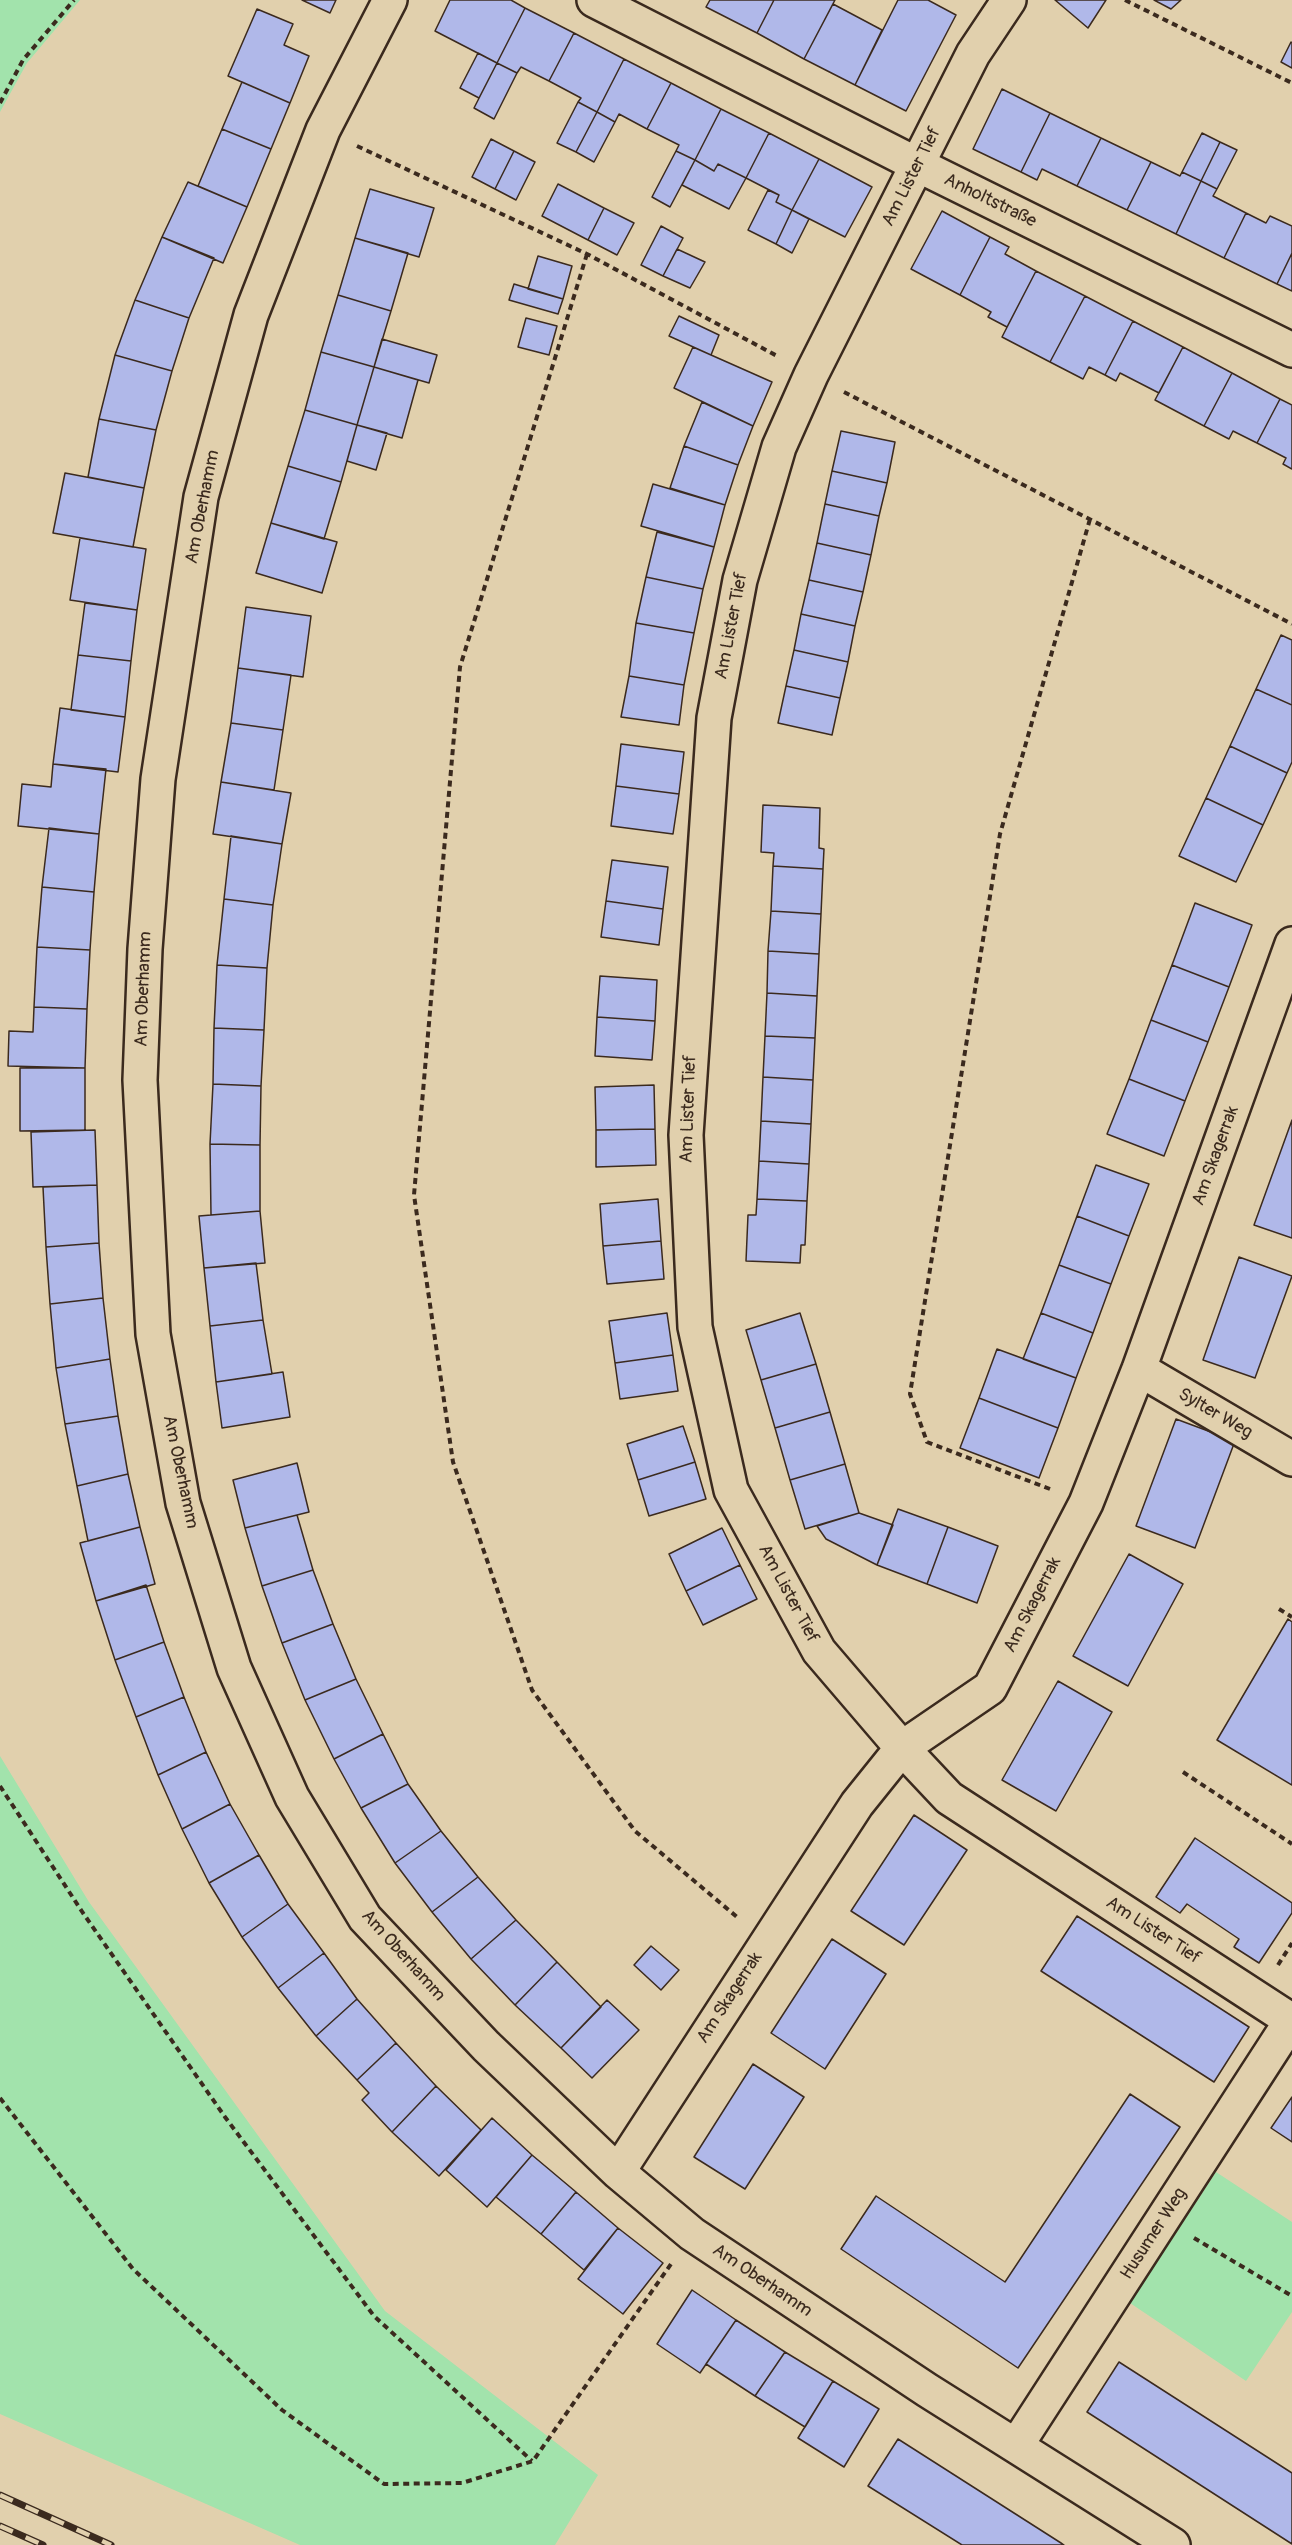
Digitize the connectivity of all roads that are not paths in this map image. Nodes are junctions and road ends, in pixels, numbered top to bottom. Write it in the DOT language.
graph roads {
  1 [pos="390,0"];
  2 [pos="594,0"];
  3 [pos="1009,0"];
  4 [pos="918,165"];
  5 [pos="1292,350"];
  6 [pos="1292,944"];
  7 [pos="1139,1369"];
  8 [pos="1292,1459"];
  9 [pos="902,1748"];
  10 [pos="1292,2021"];
  11 [pos="618,2172"];
  12 [pos="1016,2446"];
  13 [pos="1173,2545"];
  1 -- 11 [label="street, Am Oberhamm"];
  2 -- 4 [label="street, Anholtstraße"];
  3 -- 4 [label="street, Am Lister Tief"];
  4 -- 5 [label="street, Anholtstraße"];
  4 -- 9 [label="street, Am Lister Tief"];
  6 -- 7 [label="street, Am Skagerrak"];
  7 -- 8 [label="street, Sylter Weg"];
  7 -- 9 [label="street, Am Skagerrak"];
  9 -- 10 [label="street, Am Lister Tief"];
  9 -- 11 [label="street, Am Skagerrak"];
  10 -- 12 [label="street, Husumer Weg"];
  11 -- 12 [label="street, Am Oberhamm"];
  12 -- 13 [label="street, Am Oberhamm"];
}
